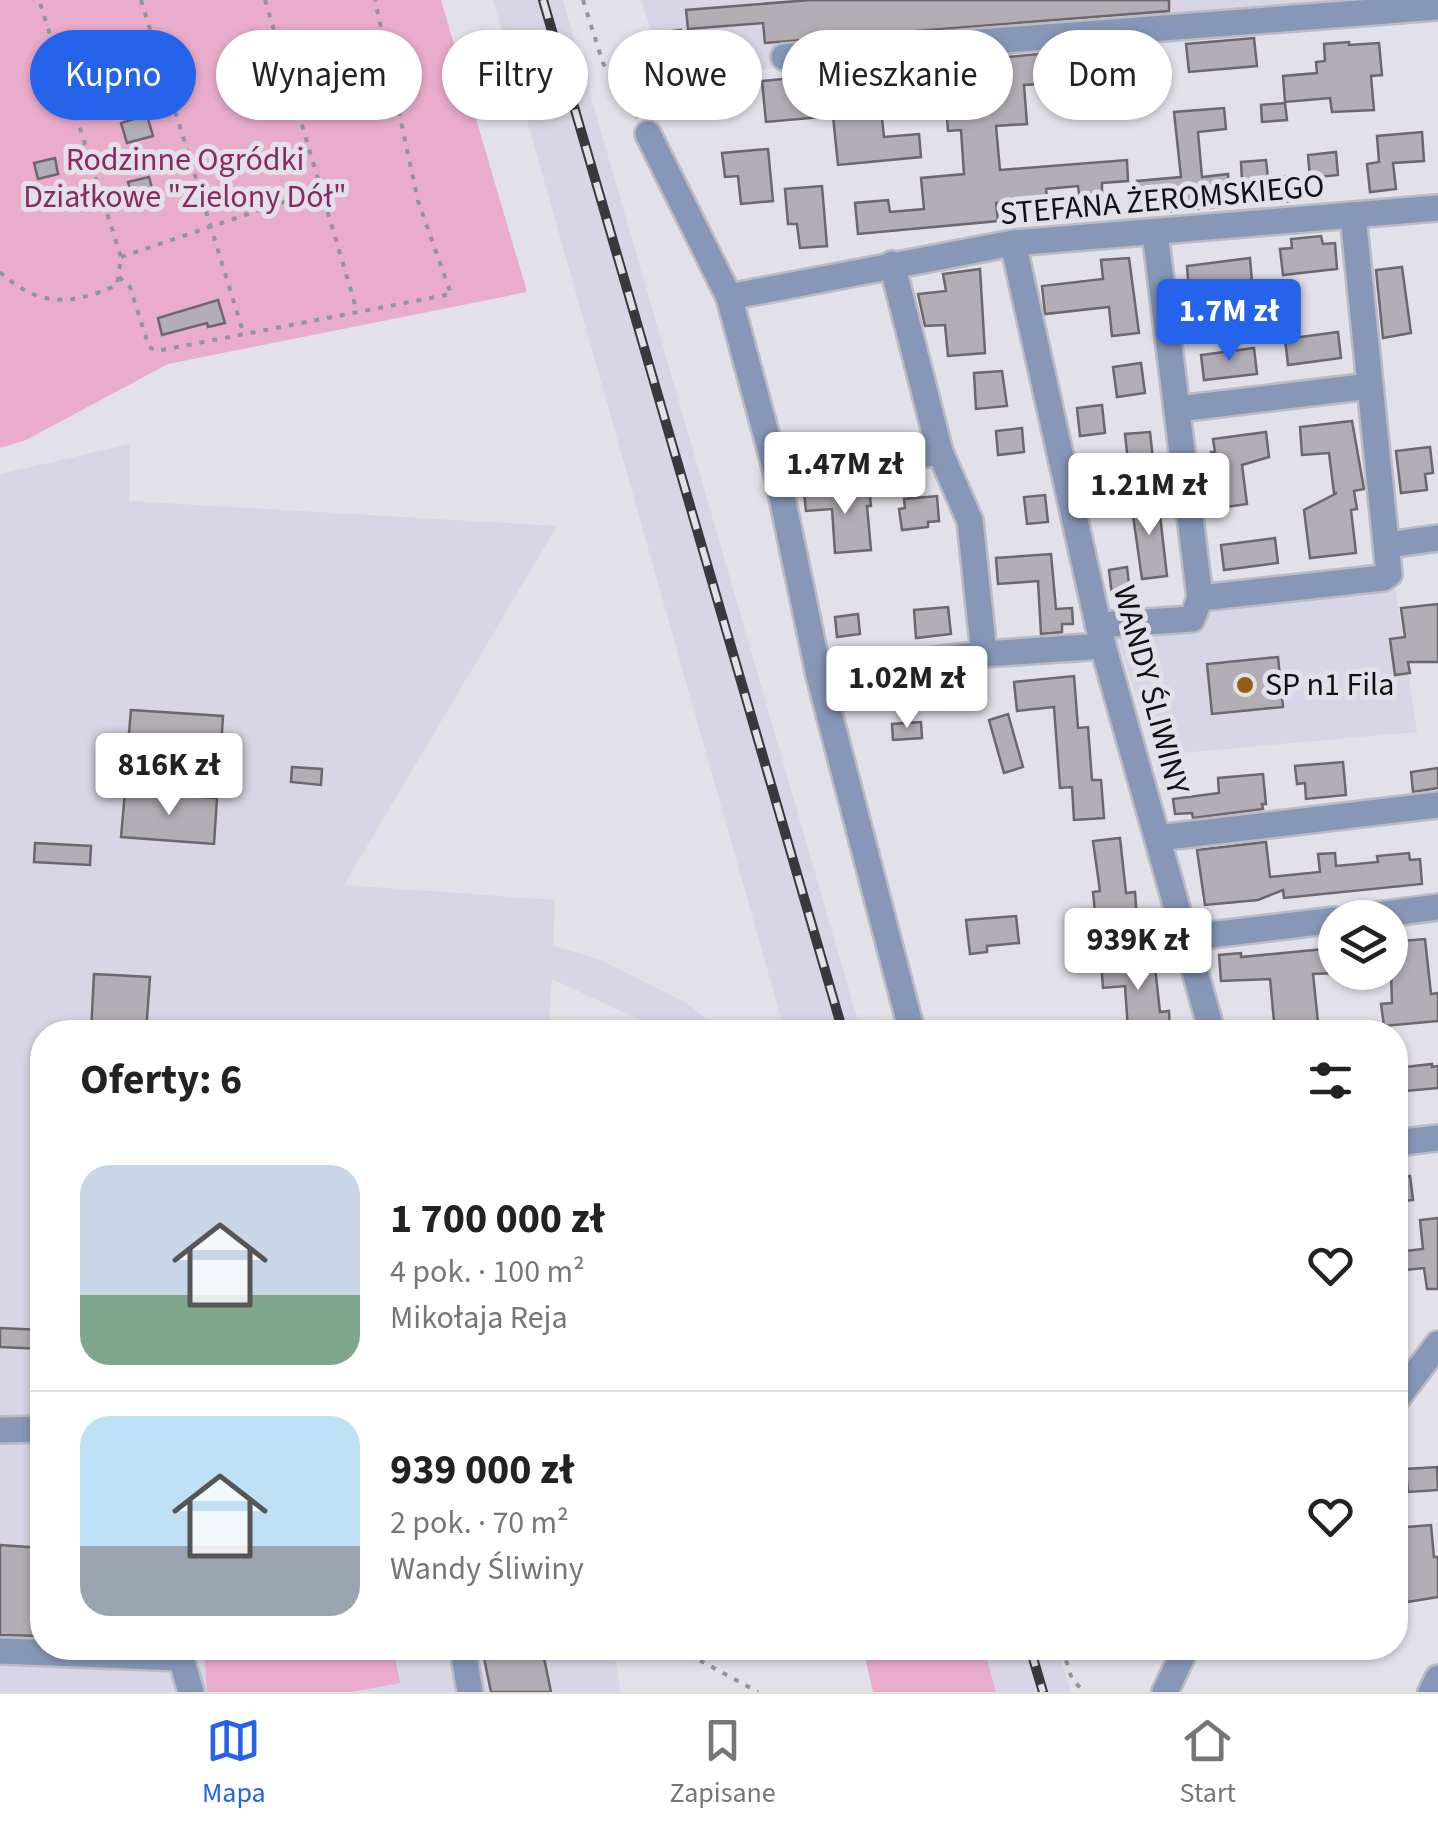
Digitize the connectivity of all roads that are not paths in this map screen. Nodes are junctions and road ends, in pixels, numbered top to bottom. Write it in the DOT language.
graph roads {
  1 [pos="1438,8"];
  2 [pos="1013,40"];
  3 [pos="648,134"];
  4 [pos="1438,208"];
  5 [pos="1353,215"];
  6 [pos="1155,232"];
  7 [pos="1014,243"];
  8 [pos="892,264"];
  9 [pos="729,296"];
  10 [pos="1370,386"];
  11 [pos="1178,409"];
  12 [pos="940,452"];
  13 [pos="778,478"];
  14 [pos="1438,538"];
  15 [pos="1388,545"];
  16 [pos="1200,598"];
  17 [pos="1100,636"];
  18 [pos="984,654"];
  19 [pos="819,675"];
  20 [pos="1438,805"];
  21 [pos="1158,838"];
  22 [pos="1438,908"];
  23 [pos="1408,912"];
  24 [pos="1318,922"];
  25 [pos="1185,938"];
  26 [pos="909,1020"];
  27 [pos="1209,1020"];
  28 [pos="1438,1138"];
  29 [pos="1408,1141"];
  30 [pos="1430,1354"];
  31 [pos="1408,1384"];
  32 [pos="30,1429"];
  33 [pos="0,1430"];
  34 [pos="0,1651"];
  35 [pos="30,1652"];
  36 [pos="182,1660"];
  37 [pos="465,1660"];
  38 [pos="1180,1660"];
  39 [pos="1438,1678"];
  40 [pos="192,1692"];
  41 [pos="470,1692"];
  42 [pos="1165,1692"];
  43 [pos="1431,1692"];
  1 -- 2 [label="street"];
  3 -- 9 [label="street"];
  4 -- 5 [label="street, STEFANA ŻEROMSKIEGO"];
  5 -- 6 [label="street, STEFANA ŻEROMSKIEGO"];
  5 -- 10 [label="street"];
  6 -- 7 [label="street, STEFANA ŻEROMSKIEGO"];
  6 -- 11 [label="street"];
  7 -- 8 [label="street, STEFANA ŻEROMSKIEGO"];
  7 -- 17 [label="street, WANDY ŚLIWINY"];
  8 -- 9 [label="street, STEFANA ŻEROMSKIEGO"];
  8 -- 12 [label="street"];
  9 -- 13 [label="street"];
  10 -- 11 [label="street"];
  10 -- 15 [label="street"];
  11 -- 16 [label="street"];
  12 -- 13 [label="street"];
  12 -- 18 [label="street"];
  13 -- 19 [label="street"];
  14 -- 15 [label="street"];
  15 -- 16 [label="street"];
  16 -- 17 [label="street"];
  17 -- 18 [label="street"];
  17 -- 21 [label="street, WANDY ŚLIWINY"];
  18 -- 19 [label="street"];
  19 -- 26 [label="street"];
  20 -- 21 [label="street"];
  21 -- 25 [label="street, WANDY ŚLIWINY"];
  22 -- 23 [label="street"];
  24 -- 25 [label="street"];
  25 -- 27 [label="street, WANDY ŚLIWINY"];
  28 -- 29 [label="street"];
  30 -- 31 [label="street"];
  32 -- 33 [label="street"];
  34 -- 35 [label="street"];
  36 -- 40 [label="street"];
  37 -- 41 [label="street"];
  38 -- 42 [label="street"];
  39 -- 43 [label="street"];
}
